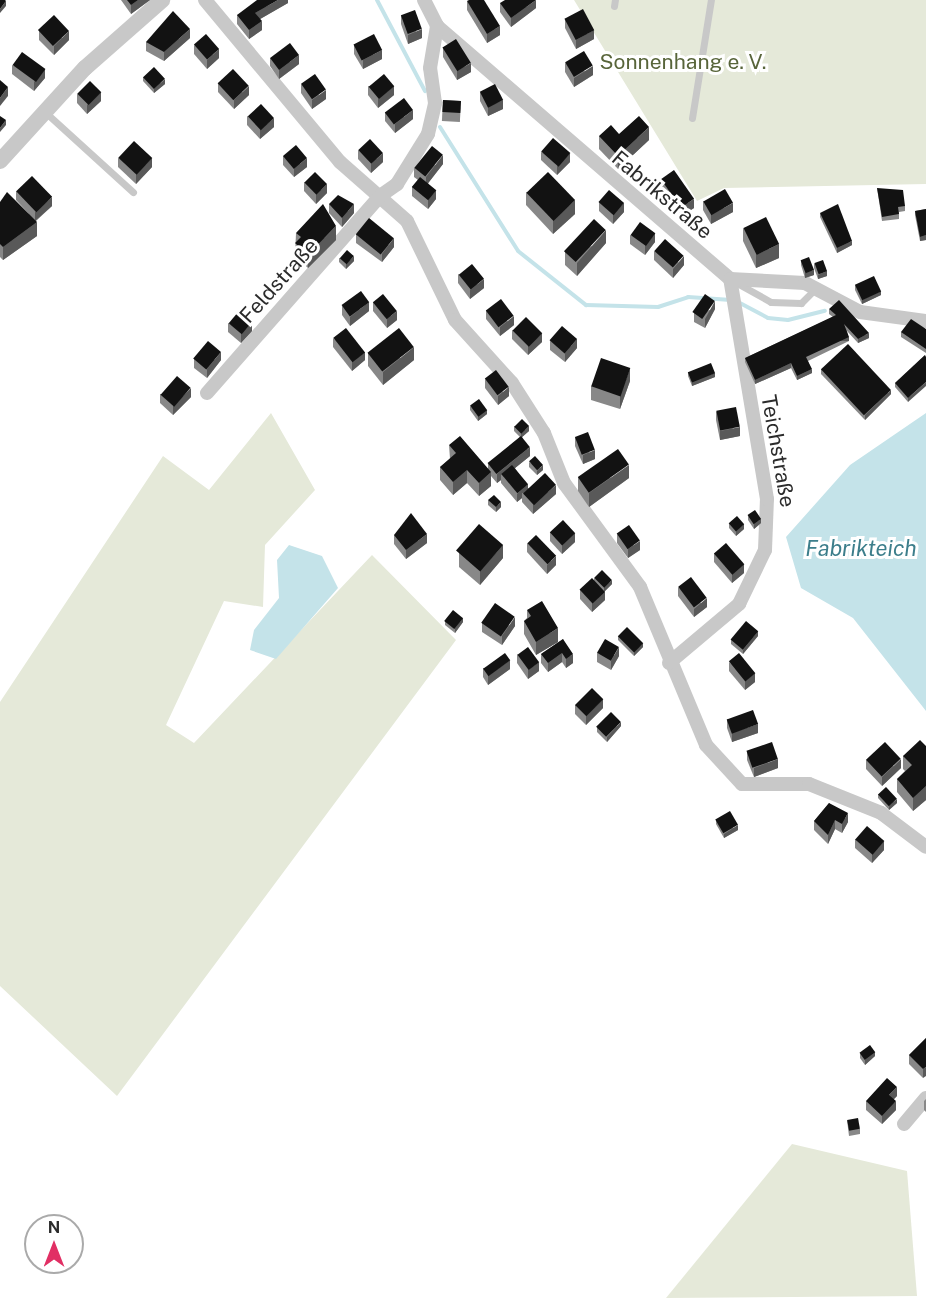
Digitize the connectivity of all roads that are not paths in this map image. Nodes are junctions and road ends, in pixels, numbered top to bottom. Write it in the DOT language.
graph roads {
  1 [pos="162,0"];
  2 [pos="205,0"];
  3 [pos="424,0"];
  4 [pos="711,0"];
  5 [pos="437,26"];
  6 [pos="45,112"];
  7 [pos="692,118"];
  8 [pos="0,161"];
  9 [pos="133,192"];
  10 [pos="380,196"];
  11 [pos="731,286"];
  12 [pos="815,289"];
  13 [pos="926,321"];
  14 [pos="207,393"];
  15 [pos="669,663"];
  16 [pos="926,847"];
  17 [pos="926,1098"];
  18 [pos="904,1124"];
  1 -- 6 [label="street"];
  2 -- 10 [label="street"];
  3 -- 5 [label="street, Fabrikstraße"];
  4 -- 7 [label="lane"];
  5 -- 10 [label="street, Feldstraße"];
  5 -- 11 [label="street, Fabrikstraße"];
  6 -- 8 [label="street"];
  6 -- 9 [label="lane"];
  10 -- 14 [label="street, Feldstraße"];
  10 -- 15 [label="street"];
  11 -- 12 [label="street"];
  11 -- 12 [label="lane"];
  11 -- 15 [label="street, Teichstraße"];
  12 -- 13 [label="street"];
  15 -- 16 [label="street"];
  17 -- 18 [label="street"];
}
